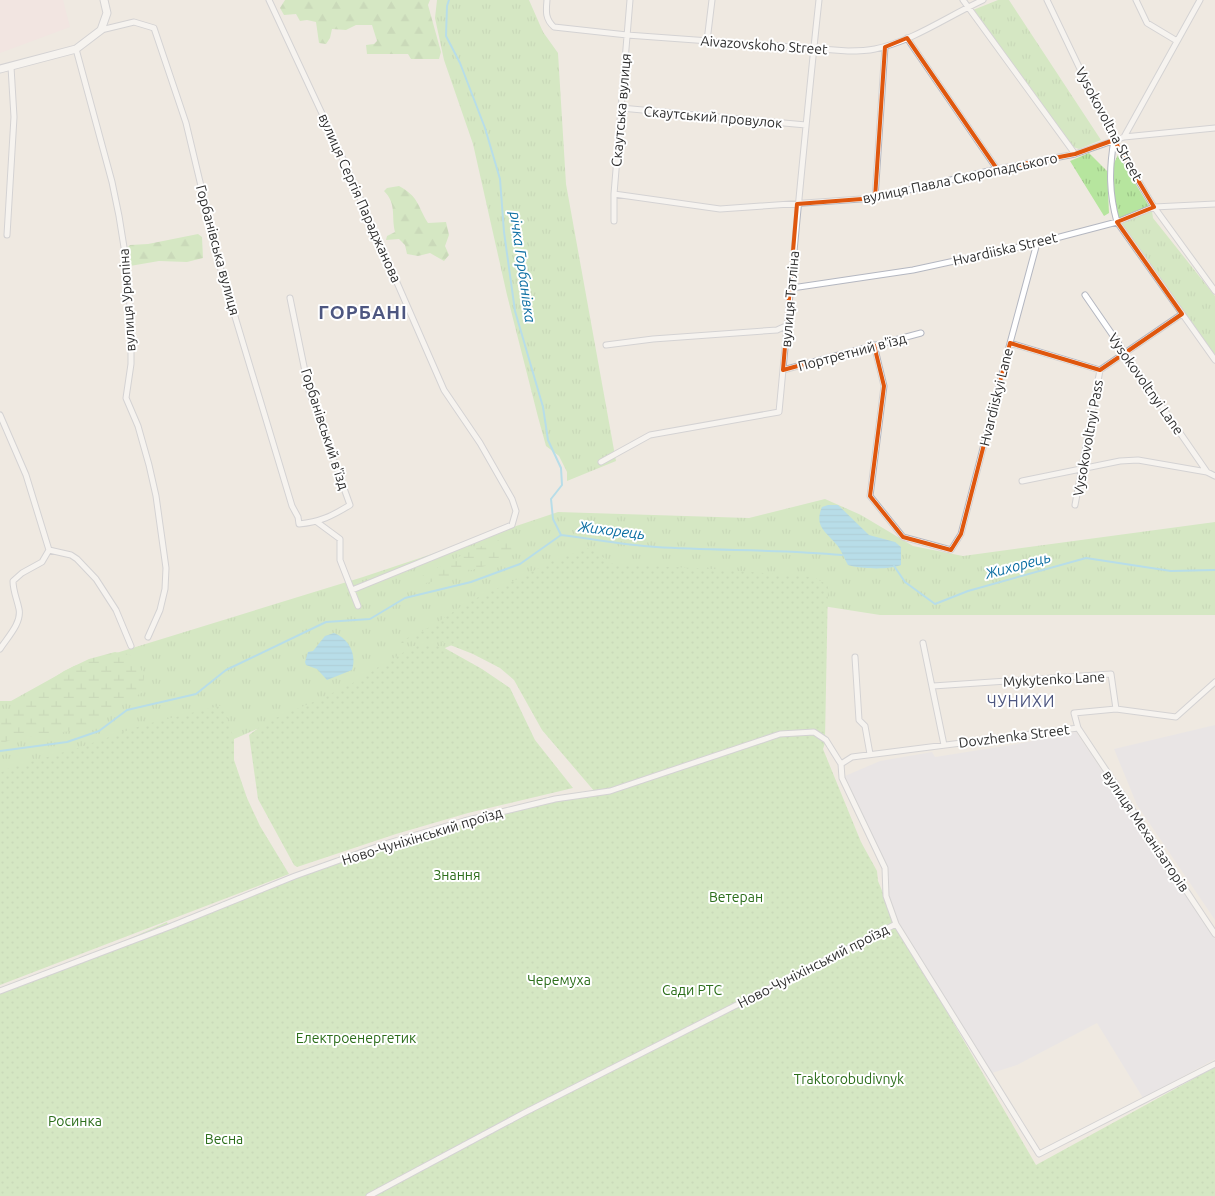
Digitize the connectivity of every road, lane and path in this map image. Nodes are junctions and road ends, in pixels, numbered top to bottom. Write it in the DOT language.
graph roads {
  1 [pos="104,0"];
  2 [pos="269,0"];
  3 [pos="547,0"];
  4 [pos="630,0"];
  5 [pos="712,0"];
  6 [pos="819,0"];
  7 [pos="963,0"];
  8 [pos="983,0"];
  9 [pos="1047,0"];
  10 [pos="1136,0"];
  11 [pos="1200,0"];
  12 [pos="968,7"];
  13 [pos="101,30"];
  14 [pos="627,35"];
  15 [pos="907,38"];
  16 [pos="707,40"];
  17 [pos="1177,41"];
  18 [pos="884,47"];
  19 [pos="76,49"];
  20 [pos="814,49"];
  21 [pos="11,67"];
  22 [pos="0,69"];
  23 [pos="621,108"];
  24 [pos="806,125"];
  25 [pos="1215,128"];
  26 [pos="1124,137"];
  27 [pos="1114,140"];
  28 [pos="1075,154"];
  29 [pos="997,168"];
  30 [pos="614,194"];
  31 [pos="875,198"];
  32 [pos="797,204"];
  33 [pos="1215,204"];
  34 [pos="1154,207"];
  35 [pos="614,220"];
  36 [pos="1117,222"];
  37 [pos="7,235"];
  38 [pos="1037,243"];
  39 [pos="792,288"];
  40 [pos="1215,291"];
  41 [pos="1085,295"];
  42 [pos="290,298"];
  43 [pos="1182,314"];
  44 [pos="788,326"];
  45 [pos="921,333"];
  46 [pos="1010,342"];
  47 [pos="606,345"];
  48 [pos="874,345"];
  49 [pos="1124,353"];
  50 [pos="1215,360"];
  51 [pos="783,370"];
  52 [pos="1100,370"];
  53 [pos="0,415"];
  54 [pos="601,462"];
  55 [pos="1082,470"];
  56 [pos="1207,472"];
  57 [pos="1215,476"];
  58 [pos="1022,481"];
  59 [pos="1075,505"];
  60 [pos="317,522"];
  61 [pos="299,524"];
  62 [pos="49,550"];
  63 [pos="352,590"];
  64 [pos="358,606"];
  65 [pos="148,637"];
  66 [pos="923,643"];
  67 [pos="131,646"];
  68 [pos="0,649"];
  69 [pos="855,658"];
  70 [pos="1215,682"];
  71 [pos="933,686"];
  72 [pos="1116,709"];
  73 [pos="1078,728"];
  74 [pos="944,745"];
  75 [pos="870,754"];
  76 [pos="841,764"];
  77 [pos="896,924"];
  78 [pos="1215,934"];
  79 [pos="0,991"];
  80 [pos="1215,1064"];
  81 [pos="369,1196"];
  1 -- 13 [label="street"];
  2 -- 63 [label="street, вулиця Сергія Параджанова"];
  3 -- 14 [label="street, Aivazovskoho Street"];
  4 -- 14 [label="street, Скаутська вулиця"];
  5 -- 16 [label="street"];
  6 -- 20 [label="street, вулиця Татліна"];
  7 -- 12 [label="street"];
  8 -- 12 [label="street, Aivazovskoho Street"];
  9 -- 27 [label="street, Vysokovoltna Street"];
  10 -- 17 [label="street"];
  11 -- 17 [label="street"];
  12 -- 15 [label="street, Aivazovskoho Street"];
  12 -- 28 [label="street"];
  13 -- 19 [label="street"];
  13 -- 61 [label="street, Горбанівська вулиця"];
  14 -- 16 [label="street, Aivazovskoho Street"];
  14 -- 23 [label="street, Скаутська вулиця"];
  15 -- 18 [label="street, Aivazovskoho Street"];
  15 -- 29 [label="street"];
  16 -- 20 [label="street, Aivazovskoho Street"];
  17 -- 26 [label="street"];
  18 -- 20 [label="street, Aivazovskoho Street"];
  18 -- 31 [label="street"];
  19 -- 21 [label="street"];
  19 -- 65 [label="street, вулиця Урюпіна"];
  20 -- 24 [label="street, вулиця Татліна"];
  21 -- 22 [label="street"];
  21 -- 37 [label="street"];
  23 -- 24 [label="street, Скаутський провулок"];
  23 -- 30 [label="street, Скаутська вулиця"];
  24 -- 32 [label="street, вулиця Татліна"];
  25 -- 26 [label="street, вулиця Павла Скоропадського"];
  26 -- 27 [label="street, вулиця Павла Скоропадського"];
  27 -- 28 [label="street, вулиця Павла Скоропадського"];
  27 -- 34 [label="street, Vysokovoltna Street"];
  27 -- 36 [label="street"];
  28 -- 29 [label="street, вулиця Павла Скоропадського"];
  29 -- 31 [label="street, вулиця Павла Скоропадського"];
  30 -- 32 [label="street, вулиця Павла Скоропадського"];
  30 -- 35 [label="street, Скаутська вулиця"];
  31 -- 32 [label="street, вулиця Павла Скоропадського"];
  32 -- 39 [label="street, вулиця Татліна"];
  33 -- 34 [label="street, Hvardiiska Street"];
  34 -- 36 [label="street, Hvardiiska Street"];
  34 -- 40 [label="street, Vysokovoltna Street"];
  36 -- 38 [label="street, Hvardiiska Street"];
  36 -- 43 [label="street"];
  38 -- 39 [label="street, Hvardiiska Street"];
  38 -- 46 [label="street, Hvardiiskyi Lane"];
  39 -- 44 [label="street, вулиця Татліна"];
  41 -- 49 [label="street, Vysokovoltnyi Lane"];
  42 -- 60 [label="street, Горбанівський в'їзд"];
  43 -- 49 [label="street"];
  43 -- 50 [label="street"];
  44 -- 47 [label="street"];
  44 -- 51 [label="street, вулиця Татліна"];
  45 -- 48 [label="street, Портретний в'їзд"];
  46 -- 48 [label="street, Hvardiiskyi Lane"];
  46 -- 52 [label="street"];
  48 -- 51 [label="street, Портретний в'їзд"];
  49 -- 52 [label="street"];
  49 -- 56 [label="street, Vysokovoltnyi Lane"];
  51 -- 54 [label="street, вулиця Татліна"];
  52 -- 55 [label="street, Vysokovoltnyi Pass"];
  53 -- 62 [label="street"];
  55 -- 56 [label="street"];
  55 -- 58 [label="street"];
  55 -- 59 [label="street, Vysokovoltnyi Pass"];
  56 -- 57 [label="street"];
  60 -- 61 [label="street, Горбанівський в'їзд"];
  60 -- 63 [label="street"];
  62 -- 67 [label="street"];
  62 -- 68 [label="street"];
  63 -- 64 [label="street"];
  66 -- 71 [label="street, Dovzhenka Street"];
  69 -- 75 [label="street"];
  70 -- 72 [label="street, Dovzhenka Street"];
  71 -- 72 [label="street, Mykytenko Lane"];
  71 -- 74 [label="street, Dovzhenka Street"];
  72 -- 73 [label="street, Dovzhenka Street"];
  73 -- 74 [label="street, Dovzhenka Street"];
  73 -- 78 [label="street, вулиця Механізаторів"];
  74 -- 75 [label="street, Dovzhenka Street"];
  75 -- 76 [label="street, Dovzhenka Street"];
  76 -- 77 [label="street"];
  76 -- 79 [label="street, Ново-Чуніхінський проїзд"];
  77 -- 80 [label="street, Ново-Чуніхінський проїзд"];
  77 -- 81 [label="street, Ново-Чуніхінський проїзд"];
}
